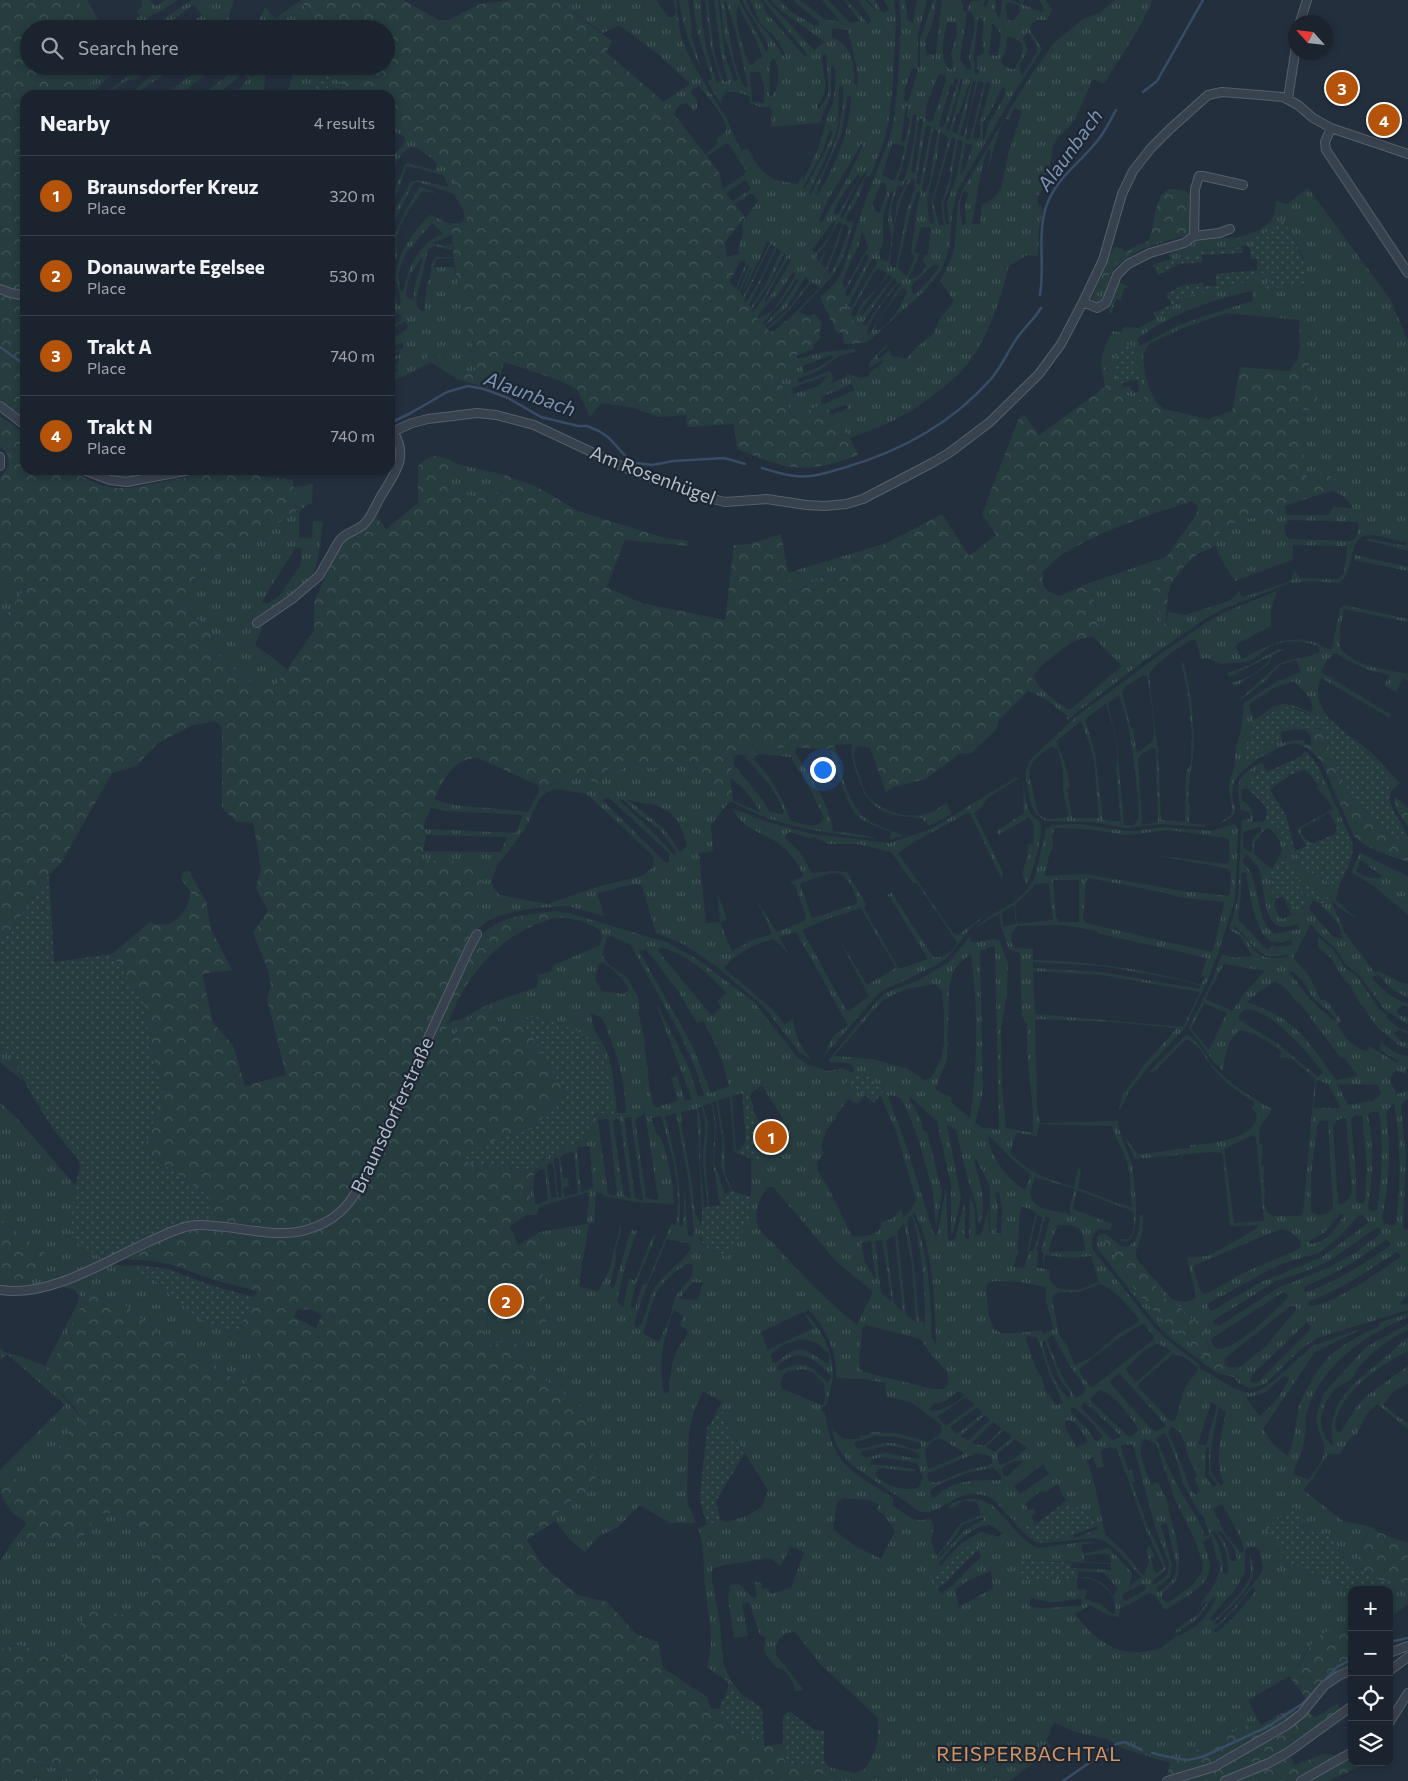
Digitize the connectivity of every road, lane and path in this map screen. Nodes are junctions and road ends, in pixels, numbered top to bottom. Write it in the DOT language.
graph roads {
  1 [pos="1307,0"];
  2 [pos="1302,15"];
  3 [pos="1294,60"];
  4 [pos="1288,98"];
  5 [pos="1331,128"];
  6 [pos="1408,154"];
  7 [pos="1243,185"];
  8 [pos="1230,229"];
  9 [pos="1194,236"];
  10 [pos="1408,273"];
  11 [pos="0,289"];
  12 [pos="20,295"];
  13 [pos="1083,302"];
  14 [pos="0,406"];
  15 [pos="20,420"];
  16 [pos="395,431"];
  17 [pos="395,435"];
  18 [pos="0,457"];
  19 [pos="0,466"];
  20 [pos="97,475"];
  21 [pos="164,475"];
  22 [pos="395,475"];
  23 [pos="395,475"];
  24 [pos="257,623"];
  25 [pos="478,934"];
  26 [pos="0,1290"];
  27 [pos="1408,1646"];
  28 [pos="1393,1652"];
  29 [pos="1408,1657"];
  30 [pos="1393,1669"];
  31 [pos="1348,1672"];
  32 [pos="1408,1693"];
  33 [pos="1348,1709"];
  34 [pos="1390,1721"];
  35 [pos="1348,1754"];
  36 [pos="1167,1781"];
  37 [pos="1225,1781"];
  38 [pos="1301,1781"];
  1 -- 2 [label="street"];
  3 -- 4 [label="street"];
  4 -- 5 [label="street"];
  4 -- 13 [label="street, Am Rosenhügel"];
  5 -- 6 [label="street"];
  5 -- 10 [label="street"];
  7 -- 9 [label="street"];
  8 -- 9 [label="street"];
  9 -- 13 [label="street"];
  11 -- 12 [label="street"];
  13 -- 16 [label="street, Am Rosenhügel"];
  14 -- 15 [label="street"];
  17 -- 22 [label="street"];
  18 -- 19 [label="street"];
  20 -- 21 [label="street"];
  23 -- 24 [label="street"];
  25 -- 26 [label="street, Braunsdorferstraße"];
  27 -- 28 [label="street"];
  29 -- 30 [label="street"];
  31 -- 36 [label="street"];
  32 -- 34 [label="street"];
  33 -- 37 [label="street"];
  35 -- 38 [label="street"];
}
